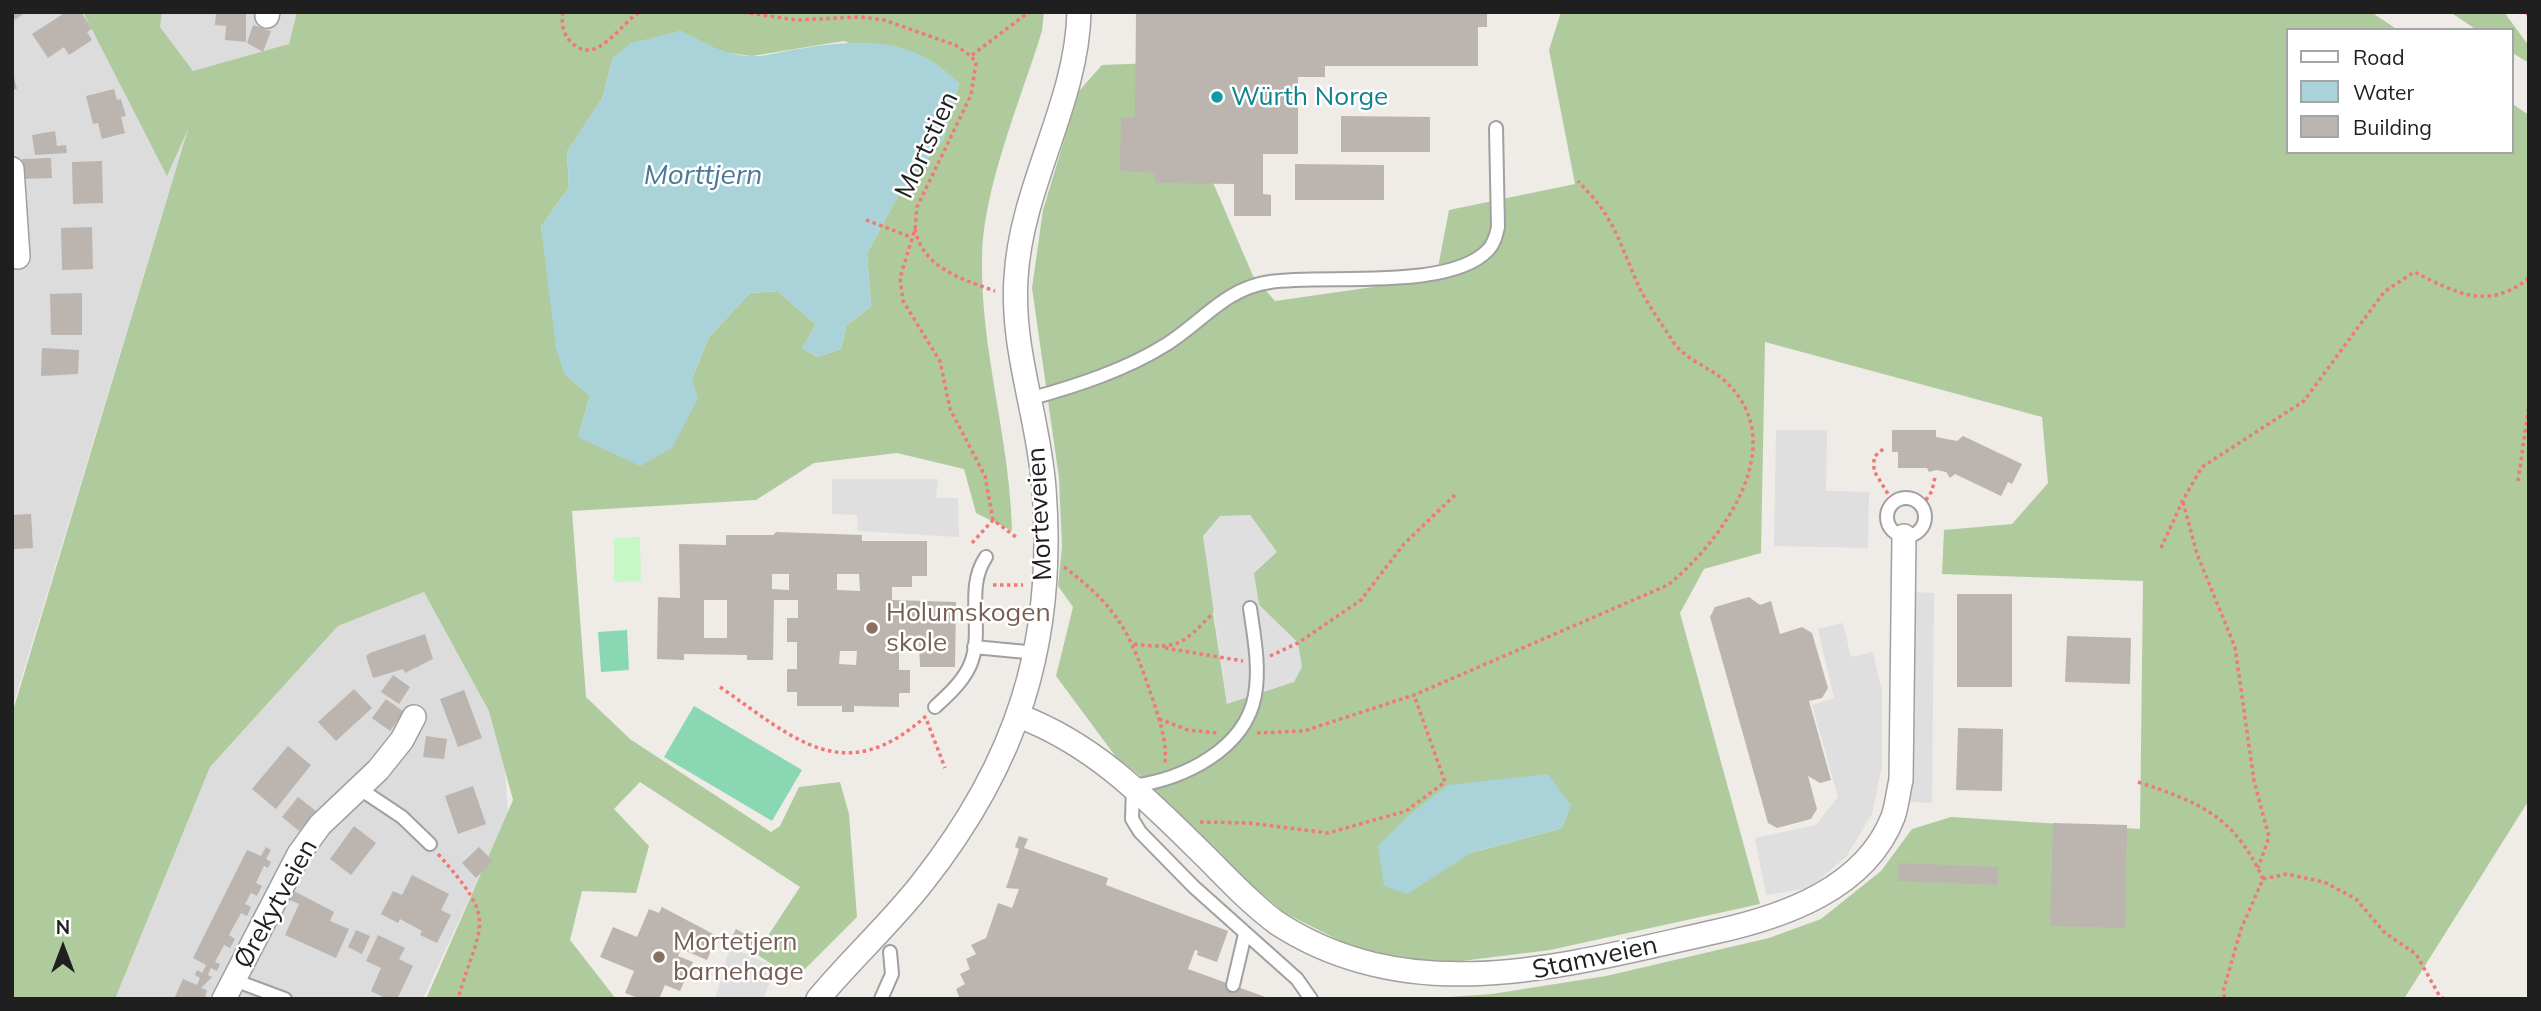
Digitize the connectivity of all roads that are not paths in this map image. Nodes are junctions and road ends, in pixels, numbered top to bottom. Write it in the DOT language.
graph roads {
  1 [pos="1079,12"];
  2 [pos="1496,128"];
  3 [pos="12,169"];
  4 [pos="18,257"];
  5 [pos="1029,399"];
  6 [pos="1904,536"];
  7 [pos="986,557"];
  8 [pos="1250,608"];
  9 [pos="974,647"];
  10 [pos="1037,653"];
  11 [pos="930,712"];
  12 [pos="1019,716"];
  13 [pos="414,718"];
  14 [pos="1133,786"];
  15 [pos="360,789"];
  16 [pos="430,844"];
  17 [pos="1245,934"];
  18 [pos="890,952"];
  19 [pos="1233,985"];
  20 [pos="229,989"];
  21 [pos="285,999"];
  22 [pos="818,999"];
  23 [pos="881,999"];
  24 [pos="1311,999"];
  1 -- 5 [label="street, Morteveien"];
  2 -- 5 [label="lane"];
  3 -- 4 [label="street"];
  5 -- 10 [label="street, Morteveien"];
  6 -- 6 [label="lane"];
  6 -- 14 [label="street, Stamveien"];
  7 -- 9 [label="lane"];
  8 -- 14 [label="lane"];
  9 -- 10 [label="lane"];
  9 -- 11 [label="lane"];
  10 -- 12 [label="street, Morteveien"];
  12 -- 14 [label="street, Stamveien"];
  12 -- 22 [label="street, Morteveien"];
  13 -- 15 [label="street, Ørekytveien"];
  14 -- 17 [label="lane"];
  15 -- 16 [label="lane"];
  15 -- 20 [label="street, Ørekytveien"];
  17 -- 19 [label="lane"];
  17 -- 24 [label="lane"];
  18 -- 23 [label="lane"];
  20 -- 21 [label="lane"];
}
